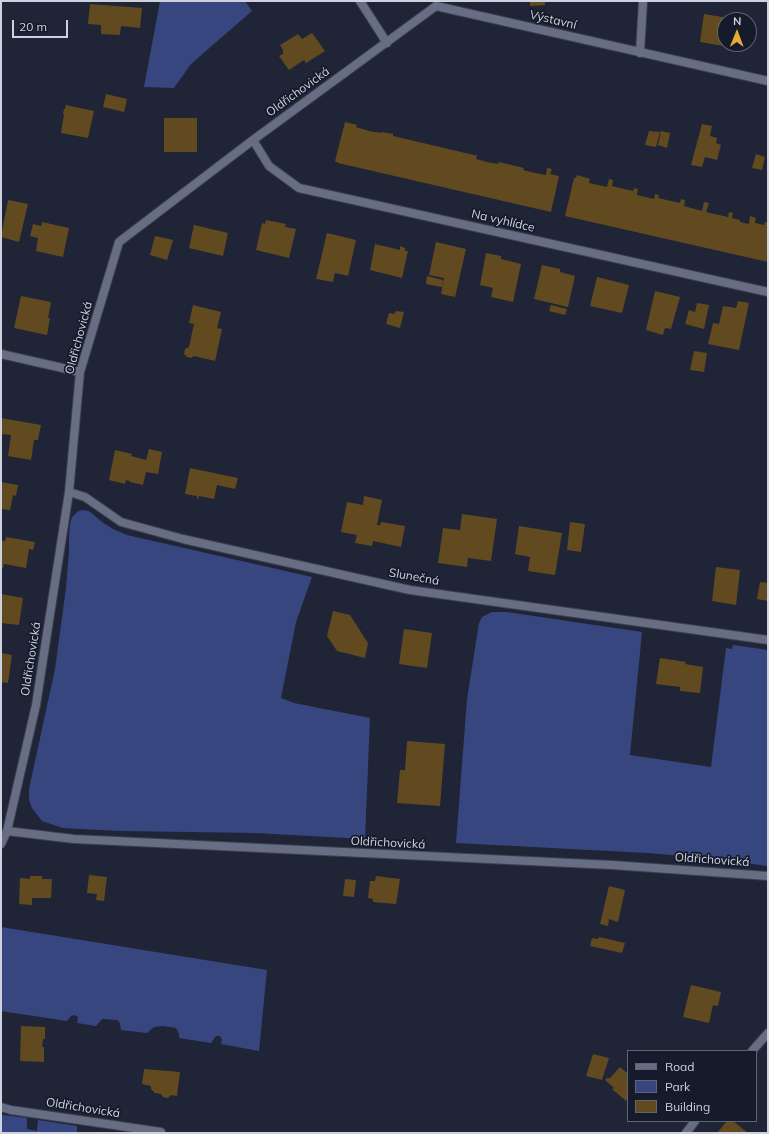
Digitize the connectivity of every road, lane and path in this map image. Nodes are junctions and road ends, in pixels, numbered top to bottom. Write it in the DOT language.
graph roads {
  1 [pos="360,1"];
  2 [pos="643,1"];
  3 [pos="436,4"];
  4 [pos="387,42"];
  5 [pos="640,52"];
  6 [pos="768,82"];
  7 [pos="253,140"];
  8 [pos="768,292"];
  9 [pos="1,354"];
  10 [pos="80,372"];
  11 [pos="69,492"];
  12 [pos="768,640"];
  13 [pos="7,831"];
  14 [pos="1,844"];
  15 [pos="768,876"];
  16 [pos="768,1032"];
  17 [pos="753,1050"];
  18 [pos="1,1107"];
  19 [pos="694,1122"];
  20 [pos="161,1132"];
  21 [pos="686,1133"];
  1 -- 4 [label="street"];
  2 -- 5 [label="street"];
  3 -- 4 [label="street, Oldřichovická"];
  3 -- 5 [label="street, Výstavní"];
  4 -- 7 [label="street, Oldřichovická"];
  5 -- 6 [label="street, Výstavní"];
  7 -- 8 [label="street, Na vyhlídce"];
  7 -- 10 [label="street, Oldřichovická"];
  9 -- 10 [label="street"];
  10 -- 11 [label="street, Oldřichovická"];
  11 -- 12 [label="street, Slunečná"];
  11 -- 13 [label="street, Oldřichovická"];
  13 -- 14 [label="street, Oldřichovická"];
  13 -- 15 [label="street, Oldřichovická"];
  16 -- 17 [label="street"];
  18 -- 20 [label="street, Oldřichovická"];
  19 -- 21 [label="street"];
}
